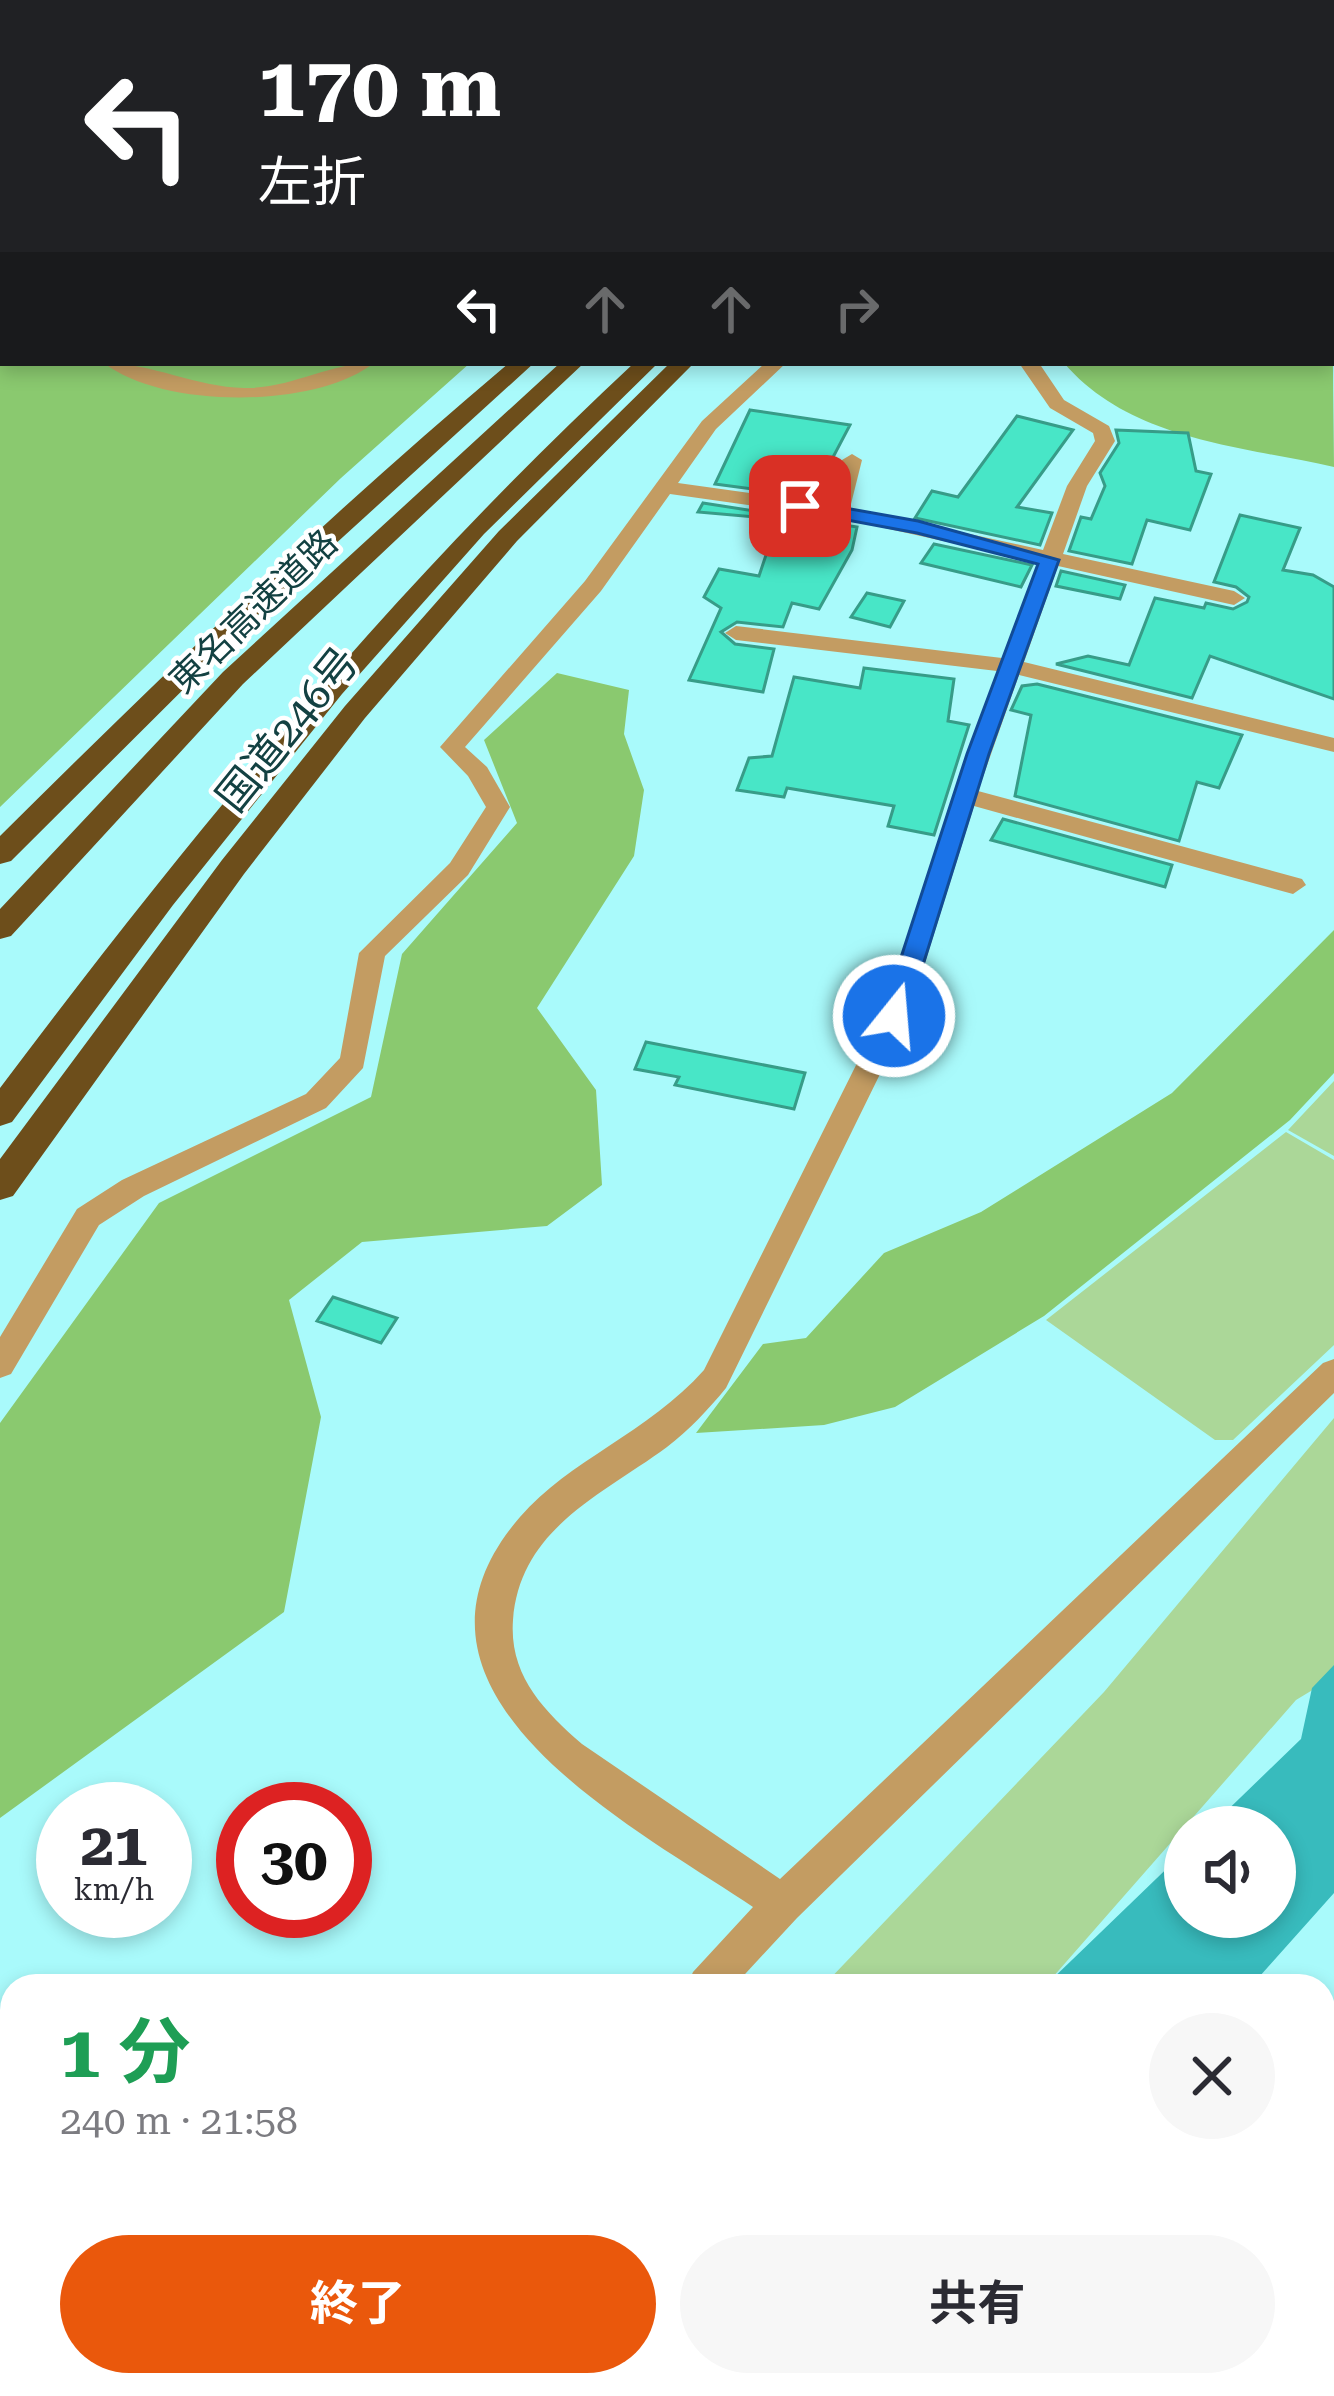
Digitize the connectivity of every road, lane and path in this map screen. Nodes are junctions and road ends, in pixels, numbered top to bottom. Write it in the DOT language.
graph roads {
  1 [pos="122,366"];
  2 [pos="355,366"];
  3 [pos="520,366"];
  4 [pos="570,366"];
  5 [pos="644,366"];
  6 [pos="680,366"];
  7 [pos="773,366"];
  8 [pos="1030,366"];
  9 [pos="852,460"];
  10 [pos="662,487"];
  11 [pos="839,512"];
  12 [pos="1049,560"];
  13 [pos="1234,598"];
  14 [pos="736,633"];
  15 [pos="1012,666"];
  16 [pos="1334,745"];
  17 [pos="964,795"];
  18 [pos="0,854"];
  19 [pos="1293,885"];
  20 [pos="0,928"];
  21 [pos="0,1113"];
  22 [pos="0,1186"];
  23 [pos="0,1365"];
  24 [pos="1334,1372"];
  25 [pos="782,1904"];
  26 [pos="717,1974"];
  1 -- 2 [label="street"];
  3 -- 18 [label="highway, 東名高速道路"];
  4 -- 20 [label="highway, 東名高速道路"];
  5 -- 21 [label="highway, 国道246号"];
  6 -- 22 [label="highway, 国道246号"];
  7 -- 10 [label="street"];
  8 -- 12 [label="street"];
  9 -- 11 [label="street"];
  10 -- 11 [label="street"];
  10 -- 23 [label="street"];
  11 -- 12 [label="street"];
  12 -- 13 [label="street"];
  12 -- 15 [label="street"];
  14 -- 15 [label="street"];
  15 -- 16 [label="street"];
  15 -- 17 [label="street"];
  17 -- 19 [label="street"];
  17 -- 25 [label="street"];
  24 -- 25 [label="street"];
  25 -- 26 [label="street"];
}
